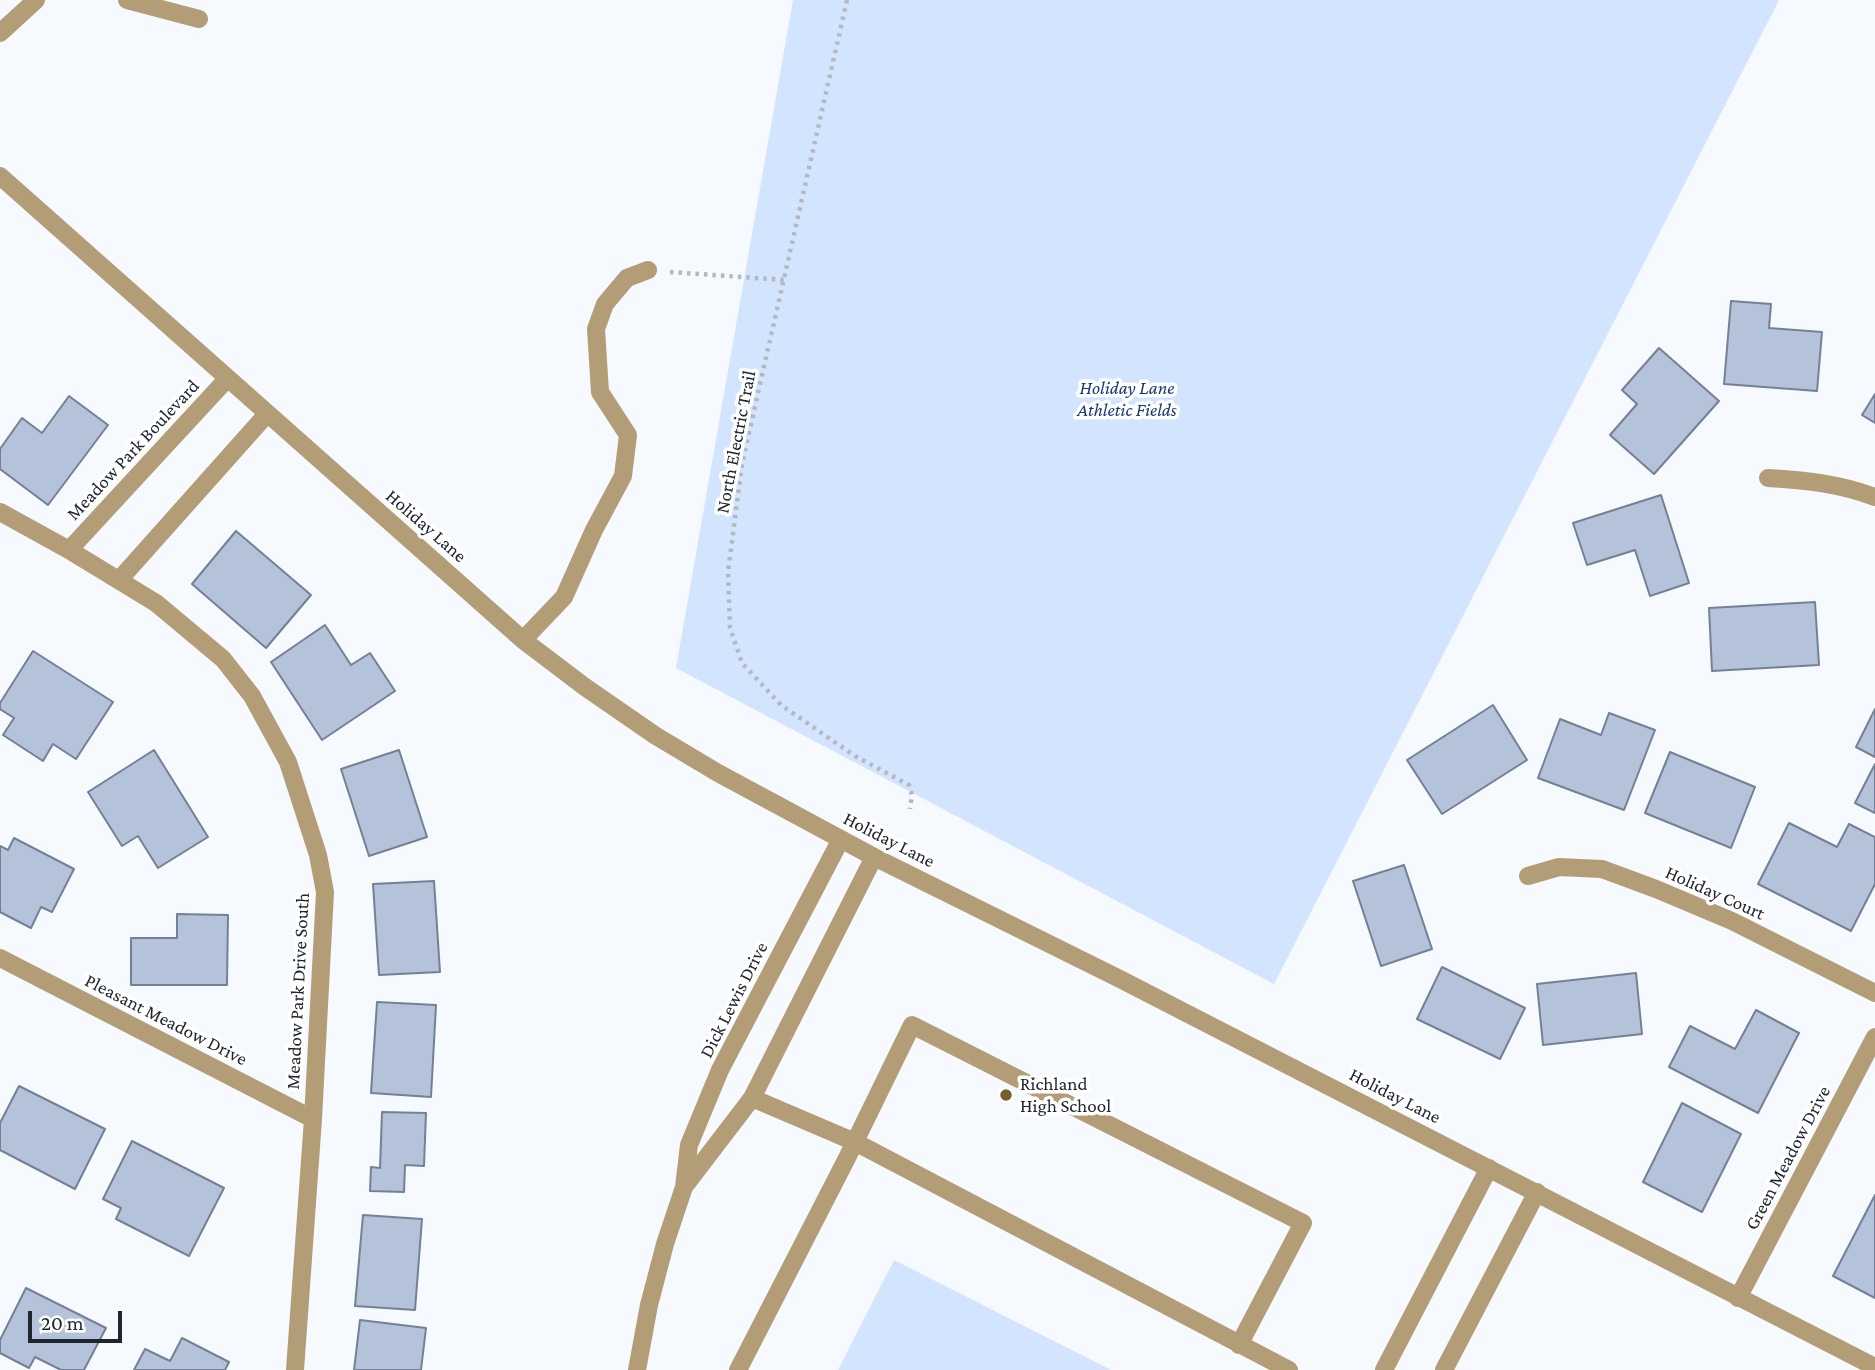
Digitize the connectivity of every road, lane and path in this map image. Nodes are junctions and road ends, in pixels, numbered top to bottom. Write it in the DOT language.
graph roads {
  1 [pos="36,0"];
  2 [pos="127,0"];
  3 [pos="847,0"];
  4 [pos="199,19"];
  5 [pos="0,33"];
  6 [pos="0,176"];
  7 [pos="648,270"];
  8 [pos="785,280"];
  9 [pos="227,379"];
  10 [pos="267,414"];
  11 [pos="1768,478"];
  12 [pos="1875,498"];
  13 [pos="0,512"];
  14 [pos="69,550"];
  15 [pos="119,580"];
  16 [pos="523,640"];
  17 [pos="910,809"];
  18 [pos="841,839"];
  19 [pos="874,857"];
  20 [pos="1528,876"];
  21 [pos="0,958"];
  22 [pos="1875,993"];
  23 [pos="1875,1037"];
  24 [pos="752,1098"];
  25 [pos="313,1119"];
  26 [pos="855,1142"];
  27 [pos="1489,1168"];
  28 [pos="684,1187"];
  29 [pos="1537,1192"];
  30 [pos="1738,1298"];
  31 [pos="1238,1345"];
  32 [pos="1875,1367"];
  33 [pos="295,1370"];
  34 [pos="637,1370"];
  35 [pos="738,1370"];
  36 [pos="1289,1370"];
  37 [pos="1384,1370"];
  38 [pos="1444,1370"];
  1 -- 5 [label="street"];
  2 -- 4 [label="street"];
  3 -- 8 [label="path, North Electric Trail"];
  6 -- 9 [label="street, Holiday Lane"];
  7 -- 8 [label="path"];
  7 -- 16 [label="street"];
  8 -- 17 [label="path, North Electric Trail"];
  9 -- 10 [label="street, Holiday Lane"];
  9 -- 14 [label="street, Meadow Park Boulevard"];
  10 -- 15 [label="street"];
  10 -- 16 [label="street, Holiday Lane"];
  11 -- 12 [label="street"];
  13 -- 14 [label="street, Meadow Park Drive South"];
  14 -- 15 [label="street, Meadow Park Drive South"];
  15 -- 25 [label="street, Meadow Park Drive South"];
  16 -- 18 [label="street, Holiday Lane"];
  18 -- 19 [label="street, Holiday Lane"];
  18 -- 28 [label="street, Dick Lewis Drive"];
  19 -- 24 [label="street, Dick Lewis Drive"];
  19 -- 27 [label="street, Holiday Lane"];
  20 -- 22 [label="street, Holiday Court"];
  21 -- 25 [label="street, Pleasant Meadow Drive"];
  23 -- 30 [label="street, Green Meadow Drive"];
  24 -- 26 [label="street"];
  24 -- 28 [label="street, Dick Lewis Drive"];
  25 -- 33 [label="street, Meadow Park Drive South"];
  26 -- 31 [label="street"];
  26 -- 31 [label="street"];
  26 -- 35 [label="street"];
  27 -- 29 [label="street, Holiday Lane"];
  27 -- 37 [label="street"];
  28 -- 34 [label="street, Dick Lewis Drive"];
  29 -- 30 [label="street, Holiday Lane"];
  29 -- 38 [label="street"];
  30 -- 32 [label="street, Holiday Lane"];
  31 -- 36 [label="street"];
}
